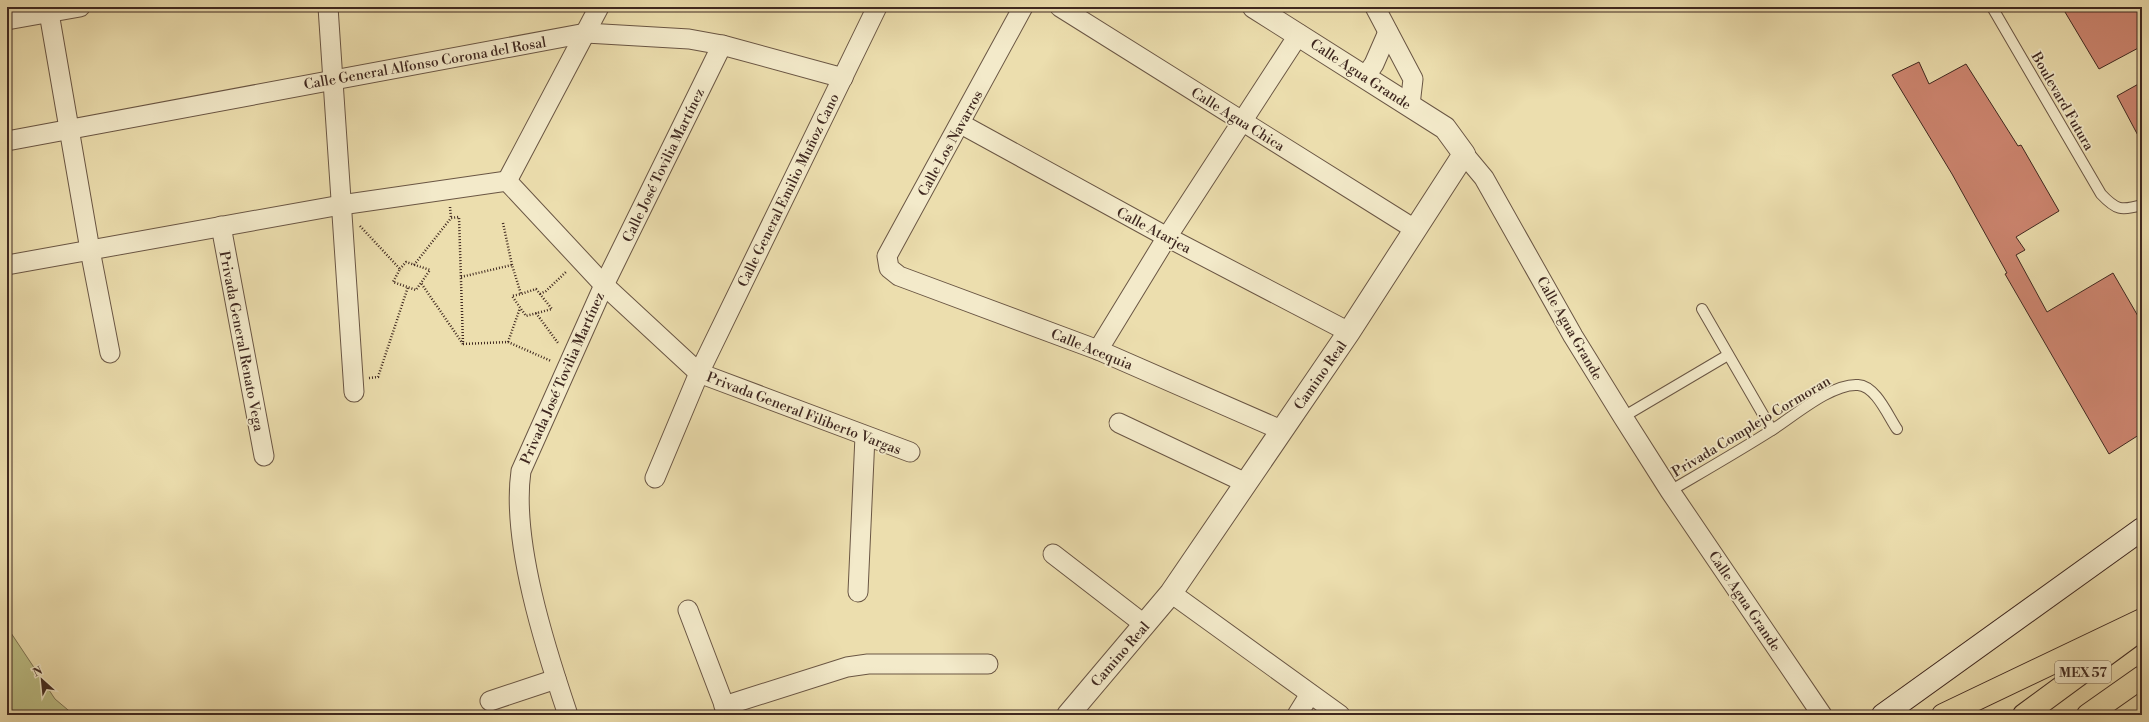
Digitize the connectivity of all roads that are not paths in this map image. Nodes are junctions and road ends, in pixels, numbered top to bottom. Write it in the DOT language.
graph roads {
  1 [pos="80,7"];
  2 [pos="328,7"];
  3 [pos="599,7"];
  4 [pos="877,7"];
  5 [pos="1024,7"];
  6 [pos="1060,7"];
  7 [pos="1254,7"];
  8 [pos="1375,7"];
  9 [pos="1992,7"];
  10 [pos="48,10"];
  11 [pos="7,20"];
  12 [pos="1388,32"];
  13 [pos="586,33"];
  14 [pos="1299,34"];
  15 [pos="722,44"];
  16 [pos="1365,77"];
  17 [pos="843,78"];
  18 [pos="333,80"];
  19 [pos="1410,105"];
  20 [pos="1242,121"];
  21 [pos="961,124"];
  22 [pos="70,131"];
  23 [pos="7,141"];
  24 [pos="1464,154"];
  25 [pos="507,181"];
  26 [pos="341,205"];
  27 [pos="2142,205"];
  28 [pos="221,226"];
  29 [pos="1416,230"];
  30 [pos="1167,237"];
  31 [pos="90,250"];
  32 [pos="7,265"];
  33 [pos="899,276"];
  34 [pos="604,285"];
  35 [pos="1702,309"];
  36 [pos="1349,332"];
  37 [pos="1098,350"];
  38 [pos="110,353"];
  39 [pos="1728,355"];
  40 [pos="699,373"];
  41 [pos="353,386"];
  42 [pos="1623,417"];
  43 [pos="1119,423"];
  44 [pos="1897,429"];
  45 [pos="1281,430"];
  46 [pos="1772,430"];
  47 [pos="865,436"];
  48 [pos="910,452"];
  49 [pos="264,456"];
  50 [pos="655,478"];
  51 [pos="1246,483"];
  52 [pos="1670,491"];
  53 [pos="2142,529"];
  54 [pos="1053,554"];
  55 [pos="858,592"];
  56 [pos="1171,593"];
  57 [pos="688,610"];
  58 [pos="2142,620"];
  59 [pos="1145,625"];
  60 [pos="2142,628"];
  61 [pos="988,664"];
  62 [pos="2142,677"];
  63 [pos="556,679"];
  64 [pos="1310,694"];
  65 [pos="490,701"];
  66 [pos="2100,708"];
  67 [pos="726,711"];
  68 [pos="568,715"];
  69 [pos="1068,715"];
  70 [pos="1297,715"];
  71 [pos="1340,715"];
  72 [pos="1822,715"];
  73 [pos="1883,715"];
  74 [pos="1943,715"];
  75 [pos="2024,715"];
  76 [pos="2088,715"];
  1 -- 10 [label="street"];
  2 -- 18 [label="street"];
  3 -- 13 [label="street"];
  4 -- 17 [label="street, Calle General Emilio Muñoz Cano"];
  5 -- 21 [label="street, Calle Los Navarros"];
  6 -- 20 [label="street, Calle Agua Chica"];
  7 -- 14 [label="street, Calle Agua Grande"];
  8 -- 12 [label="street"];
  9 -- 27 [label="lane, Boulevard Futura"];
  10 -- 11 [label="street"];
  10 -- 22 [label="street"];
  12 -- 16 [label="street"];
  12 -- 19 [label="street"];
  13 -- 15 [label="street, Calle General Alfonso Corona del Rosal"];
  13 -- 18 [label="street, Calle General Alfonso Corona del Rosal"];
  13 -- 25 [label="street"];
  14 -- 16 [label="street, Calle Agua Grande"];
  14 -- 20 [label="street"];
  15 -- 17 [label="street, Calle General Alfonso Corona del Rosal"];
  15 -- 34 [label="street, Calle José Tovilia Martínez"];
  16 -- 19 [label="street, Calle Agua Grande"];
  17 -- 40 [label="street, Calle General Emilio Muñoz Cano"];
  18 -- 22 [label="street, Calle General Alfonso Corona del Rosal"];
  18 -- 26 [label="street"];
  19 -- 24 [label="street, Calle Agua Grande"];
  20 -- 29 [label="street, Calle Agua Chica"];
  20 -- 30 [label="street"];
  21 -- 30 [label="street, Calle Atarjea"];
  21 -- 33 [label="street, Calle Los Navarros"];
  22 -- 23 [label="street, Calle General Alfonso Corona del Rosal"];
  22 -- 31 [label="street"];
  24 -- 29 [label="street, Camino Real"];
  24 -- 42 [label="street, Calle Agua Grande"];
  25 -- 26 [label="street"];
  25 -- 34 [label="street"];
  26 -- 28 [label="street"];
  26 -- 41 [label="street"];
  28 -- 31 [label="street"];
  28 -- 49 [label="street, Privada General Renato Vega"];
  29 -- 36 [label="street, Camino Real"];
  30 -- 36 [label="street, Calle Atarjea"];
  30 -- 37 [label="street"];
  31 -- 32 [label="street"];
  31 -- 38 [label="street"];
  33 -- 37 [label="street, Calle Acequia"];
  34 -- 40 [label="street"];
  34 -- 63 [label="street, Privada José Tovilia Martínez"];
  35 -- 39 [label="lane"];
  36 -- 45 [label="street, Camino Real"];
  37 -- 45 [label="street, Calle Acequia"];
  39 -- 42 [label="lane"];
  39 -- 46 [label="lane"];
  40 -- 47 [label="street, Privada General Filiberto Vargas"];
  40 -- 50 [label="street, Calle General Emilio Muñoz Cano"];
  42 -- 52 [label="street, Calle Agua Grande"];
  43 -- 51 [label="street"];
  44 -- 46 [label="lane, Privada Complejo Cormoran"];
  45 -- 51 [label="street, Camino Real"];
  46 -- 52 [label="lane, Privada Complejo Cormoran"];
  47 -- 48 [label="street, Privada General Filiberto Vargas"];
  47 -- 55 [label="street"];
  51 -- 56 [label="street, Camino Real"];
  52 -- 72 [label="street, Calle Agua Grande"];
  53 -- 73 [label="street"];
  54 -- 59 [label="street"];
  56 -- 59 [label="street, Camino Real"];
  56 -- 64 [label="street"];
  57 -- 67 [label="street"];
  58 -- 74 [label="highway"];
  59 -- 69 [label="street, Camino Real"];
  60 -- 75 [label="highway, MEX 57"];
  61 -- 67 [label="street"];
  62 -- 66 [label="highway, MEX 57"];
  63 -- 65 [label="street"];
  63 -- 68 [label="street, Privada José Tovilia Martínez"];
  64 -- 70 [label="street"];
  64 -- 71 [label="street"];
  66 -- 76 [label="highway, MEX 57"];
}
